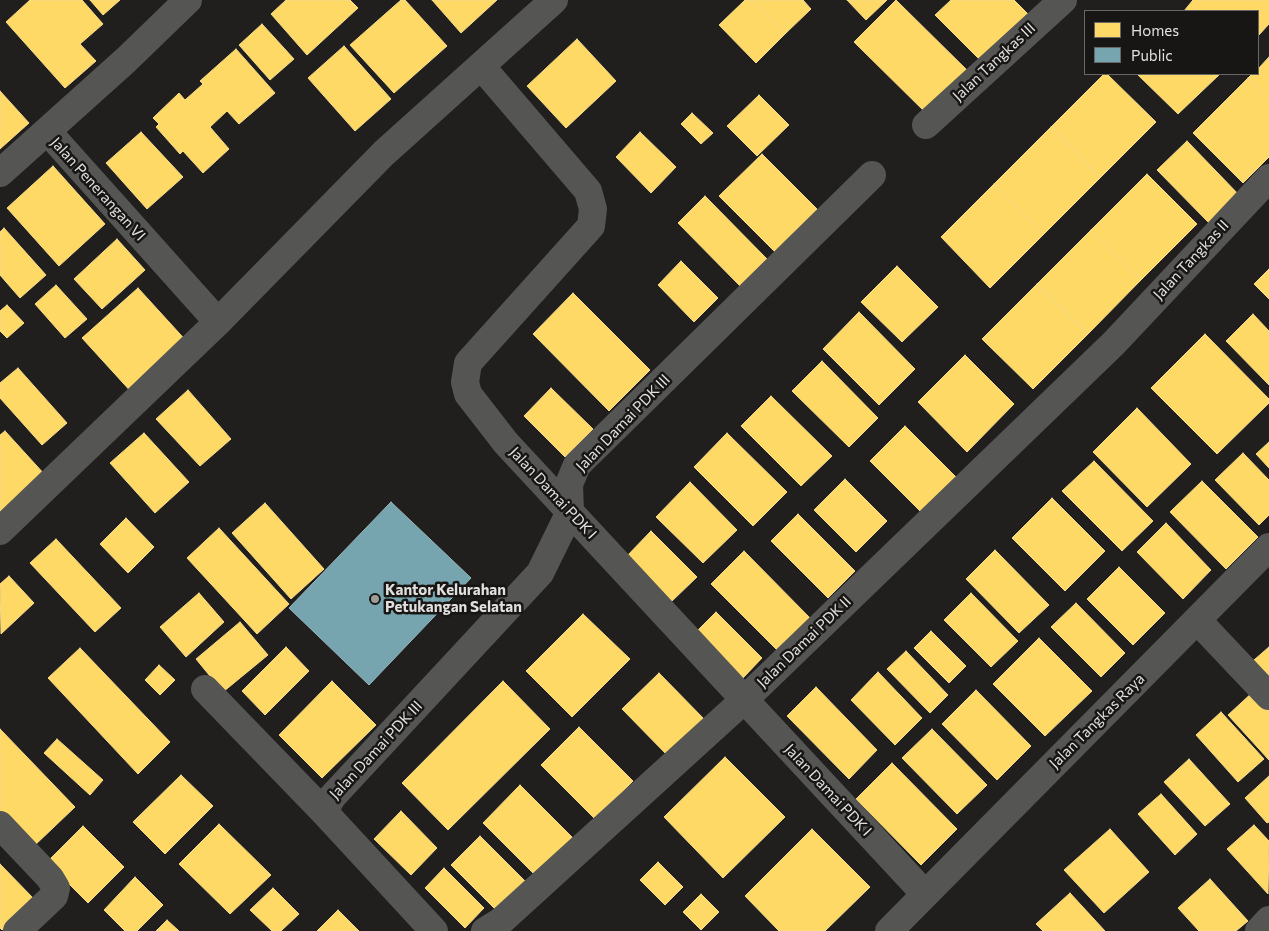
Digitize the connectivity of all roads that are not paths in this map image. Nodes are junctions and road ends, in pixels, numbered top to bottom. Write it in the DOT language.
graph roads {
  1 [pos="188,0"];
  2 [pos="554,0"];
  3 [pos="1062,0"];
  4 [pos="481,66"];
  5 [pos="926,125"];
  6 [pos="48,132"];
  7 [pos="0,173"];
  8 [pos="872,175"];
  9 [pos="1269,178"];
  10 [pos="218,322"];
  11 [pos="1114,343"];
  12 [pos="570,512"];
  13 [pos="0,531"];
  14 [pos="1269,547"];
  15 [pos="1197,620"];
  16 [pos="205,689"];
  17 [pos="1269,696"];
  18 [pos="744,700"];
  19 [pos="324,812"];
  20 [pos="0,825"];
  21 [pos="925,894"];
  22 [pos="1269,920"];
  23 [pos="17,931"];
  24 [pos="434,931"];
  25 [pos="485,931"];
  26 [pos="889,931"];
  27 [pos="1258,931"];
  1 -- 6 [label="street, Jalan Penerangan VI"];
  2 -- 4 [label="street"];
  3 -- 5 [label="street, Jalan Tangkas III"];
  4 -- 10 [label="street"];
  4 -- 12 [label="street, Jalan Damai PDK I"];
  6 -- 7 [label="street"];
  6 -- 10 [label="street, Jalan Penerangan VI"];
  8 -- 12 [label="street, Jalan Damai PDK III"];
  9 -- 11 [label="street, Jalan Tangkas II"];
  10 -- 13 [label="street"];
  11 -- 18 [label="street, Jalan Damai PDK II"];
  12 -- 18 [label="street, Jalan Damai PDK I"];
  12 -- 19 [label="street, Jalan Damai PDK III"];
  14 -- 15 [label="street, Jalan Tangkas Raya"];
  15 -- 17 [label="street"];
  15 -- 21 [label="street, Jalan Tangkas Raya"];
  16 -- 19 [label="street"];
  18 -- 21 [label="street, Jalan Damai PDK I"];
  18 -- 25 [label="street, Jalan Damai PDK II"];
  19 -- 24 [label="street"];
  20 -- 23 [label="street"];
  21 -- 26 [label="street, Jalan Tangkas Raya"];
  22 -- 27 [label="street"];
}
